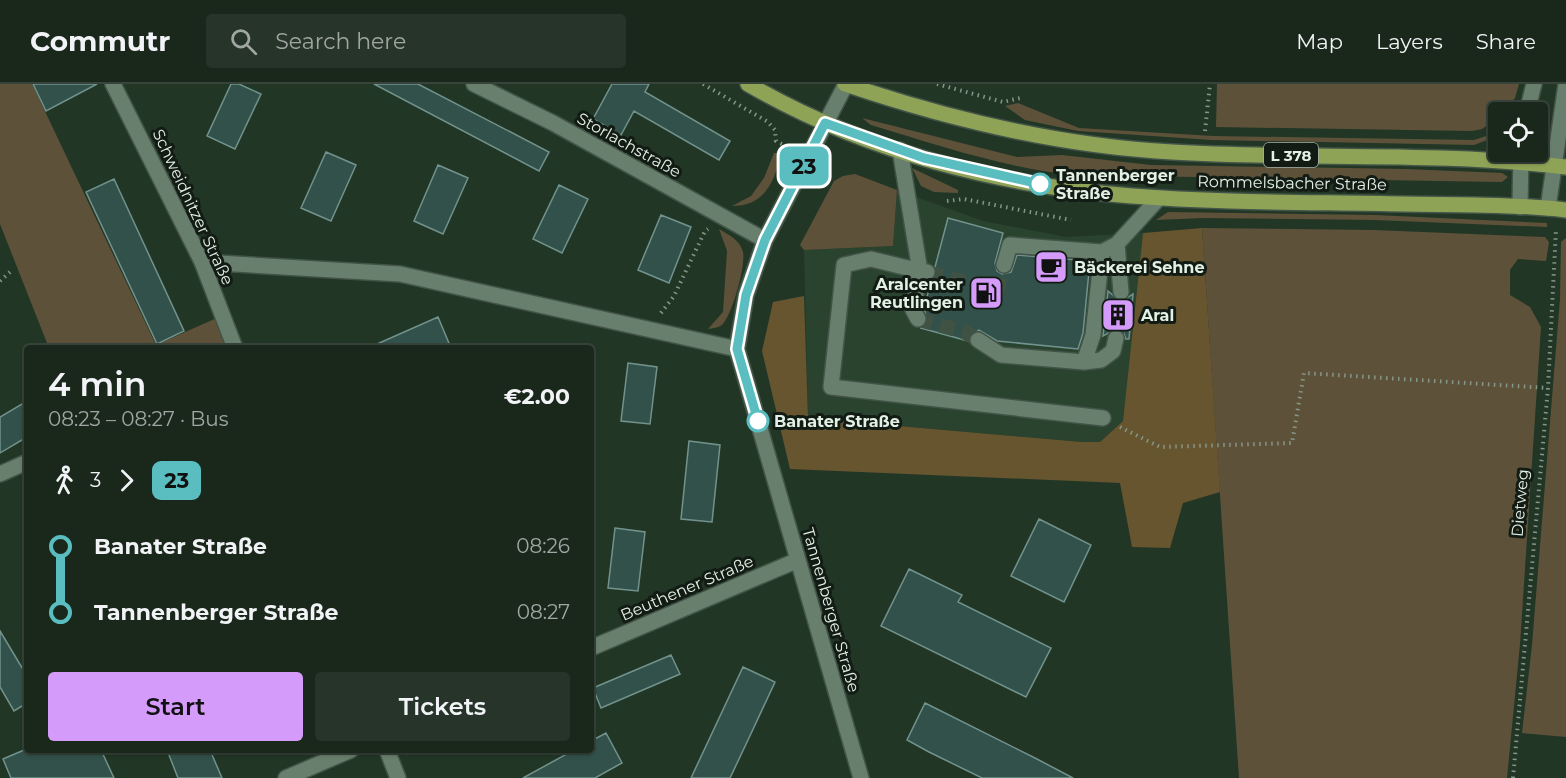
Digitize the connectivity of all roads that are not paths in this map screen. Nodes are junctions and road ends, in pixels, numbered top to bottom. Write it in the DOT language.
graph roads {
  1 [pos="113,84"];
  2 [pos="474,84"];
  3 [pos="748,84"];
  4 [pos="845,84"];
  5 [pos="1534,84"];
  6 [pos="1566,84"];
  7 [pos="1530,102"];
  8 [pos="825,123"];
  9 [pos="900,150"];
  10 [pos="1488,157"];
  11 [pos="1521,162"];
  12 [pos="1541,162"];
  13 [pos="1561,167"];
  14 [pos="1159,198"];
  15 [pos="1520,207"];
  16 [pos="1548,208"];
  17 [pos="1566,210"];
  18 [pos="765,240"];
  19 [pos="1117,244"];
  20 [pos="1102,252"];
  21 [pos="202,262"];
  22 [pos="1004,265"];
  23 [pos="924,272"];
  24 [pos="1121,292"];
  25 [pos="918,320"];
  26 [pos="1116,338"];
  27 [pos="978,340"];
  28 [pos="234,345"];
  29 [pos="737,349"];
  30 [pos="1084,362"];
  31 [pos="1103,418"];
  32 [pos="24,463"];
  33 [pos="0,474"];
  34 [pos="798,560"];
  35 [pos="594,647"];
  36 [pos="344,753"];
  37 [pos="388,753"];
  38 [pos="286,778"];
  39 [pos="398,778"];
  40 [pos="861,778"];
  1 -- 21 [label="street, Schweidnitzer Straße"];
  2 -- 18 [label="street, Storlachstraße"];
  3 -- 8 [label="main road, Rommelsbacher Straße"];
  4 -- 8 [label="street, Tannenberger Straße"];
  4 -- 10 [label="main road, Rommelsbacher Straße / L 378"];
  5 -- 7 [label="street"];
  6 -- 13 [label="street"];
  8 -- 9 [label="main road, Rommelsbacher Straße"];
  8 -- 18 [label="street, Tannenberger Straße"];
  9 -- 14 [label="main road, Rommelsbacher Straße"];
  9 -- 23 [label="street"];
  11 -- 15 [label="street"];
  12 -- 13 [label="main road, Rommelsbacher Straße / L 378"];
  13 -- 16 [label="street"];
  14 -- 15 [label="main road, Rommelsbacher Straße"];
  14 -- 19 [label="street"];
  15 -- 16 [label="main road, Rommelsbacher Straße"];
  16 -- 17 [label="main road, Rommelsbacher Straße"];
  18 -- 29 [label="street, Tannenberger Straße"];
  19 -- 20 [label="street"];
  19 -- 24 [label="street"];
  20 -- 22 [label="street"];
  20 -- 30 [label="street"];
  21 -- 28 [label="street, Schweidnitzer Straße"];
  21 -- 29 [label="street"];
  23 -- 25 [label="street"];
  23 -- 31 [label="street"];
  26 -- 30 [label="street"];
  27 -- 30 [label="street"];
  29 -- 34 [label="street, Tannenberger Straße"];
  32 -- 33 [label="street"];
  34 -- 35 [label="street, Beuthener Straße"];
  34 -- 40 [label="street, Tannenberger Straße"];
  36 -- 38 [label="street"];
  37 -- 39 [label="street"];
}
